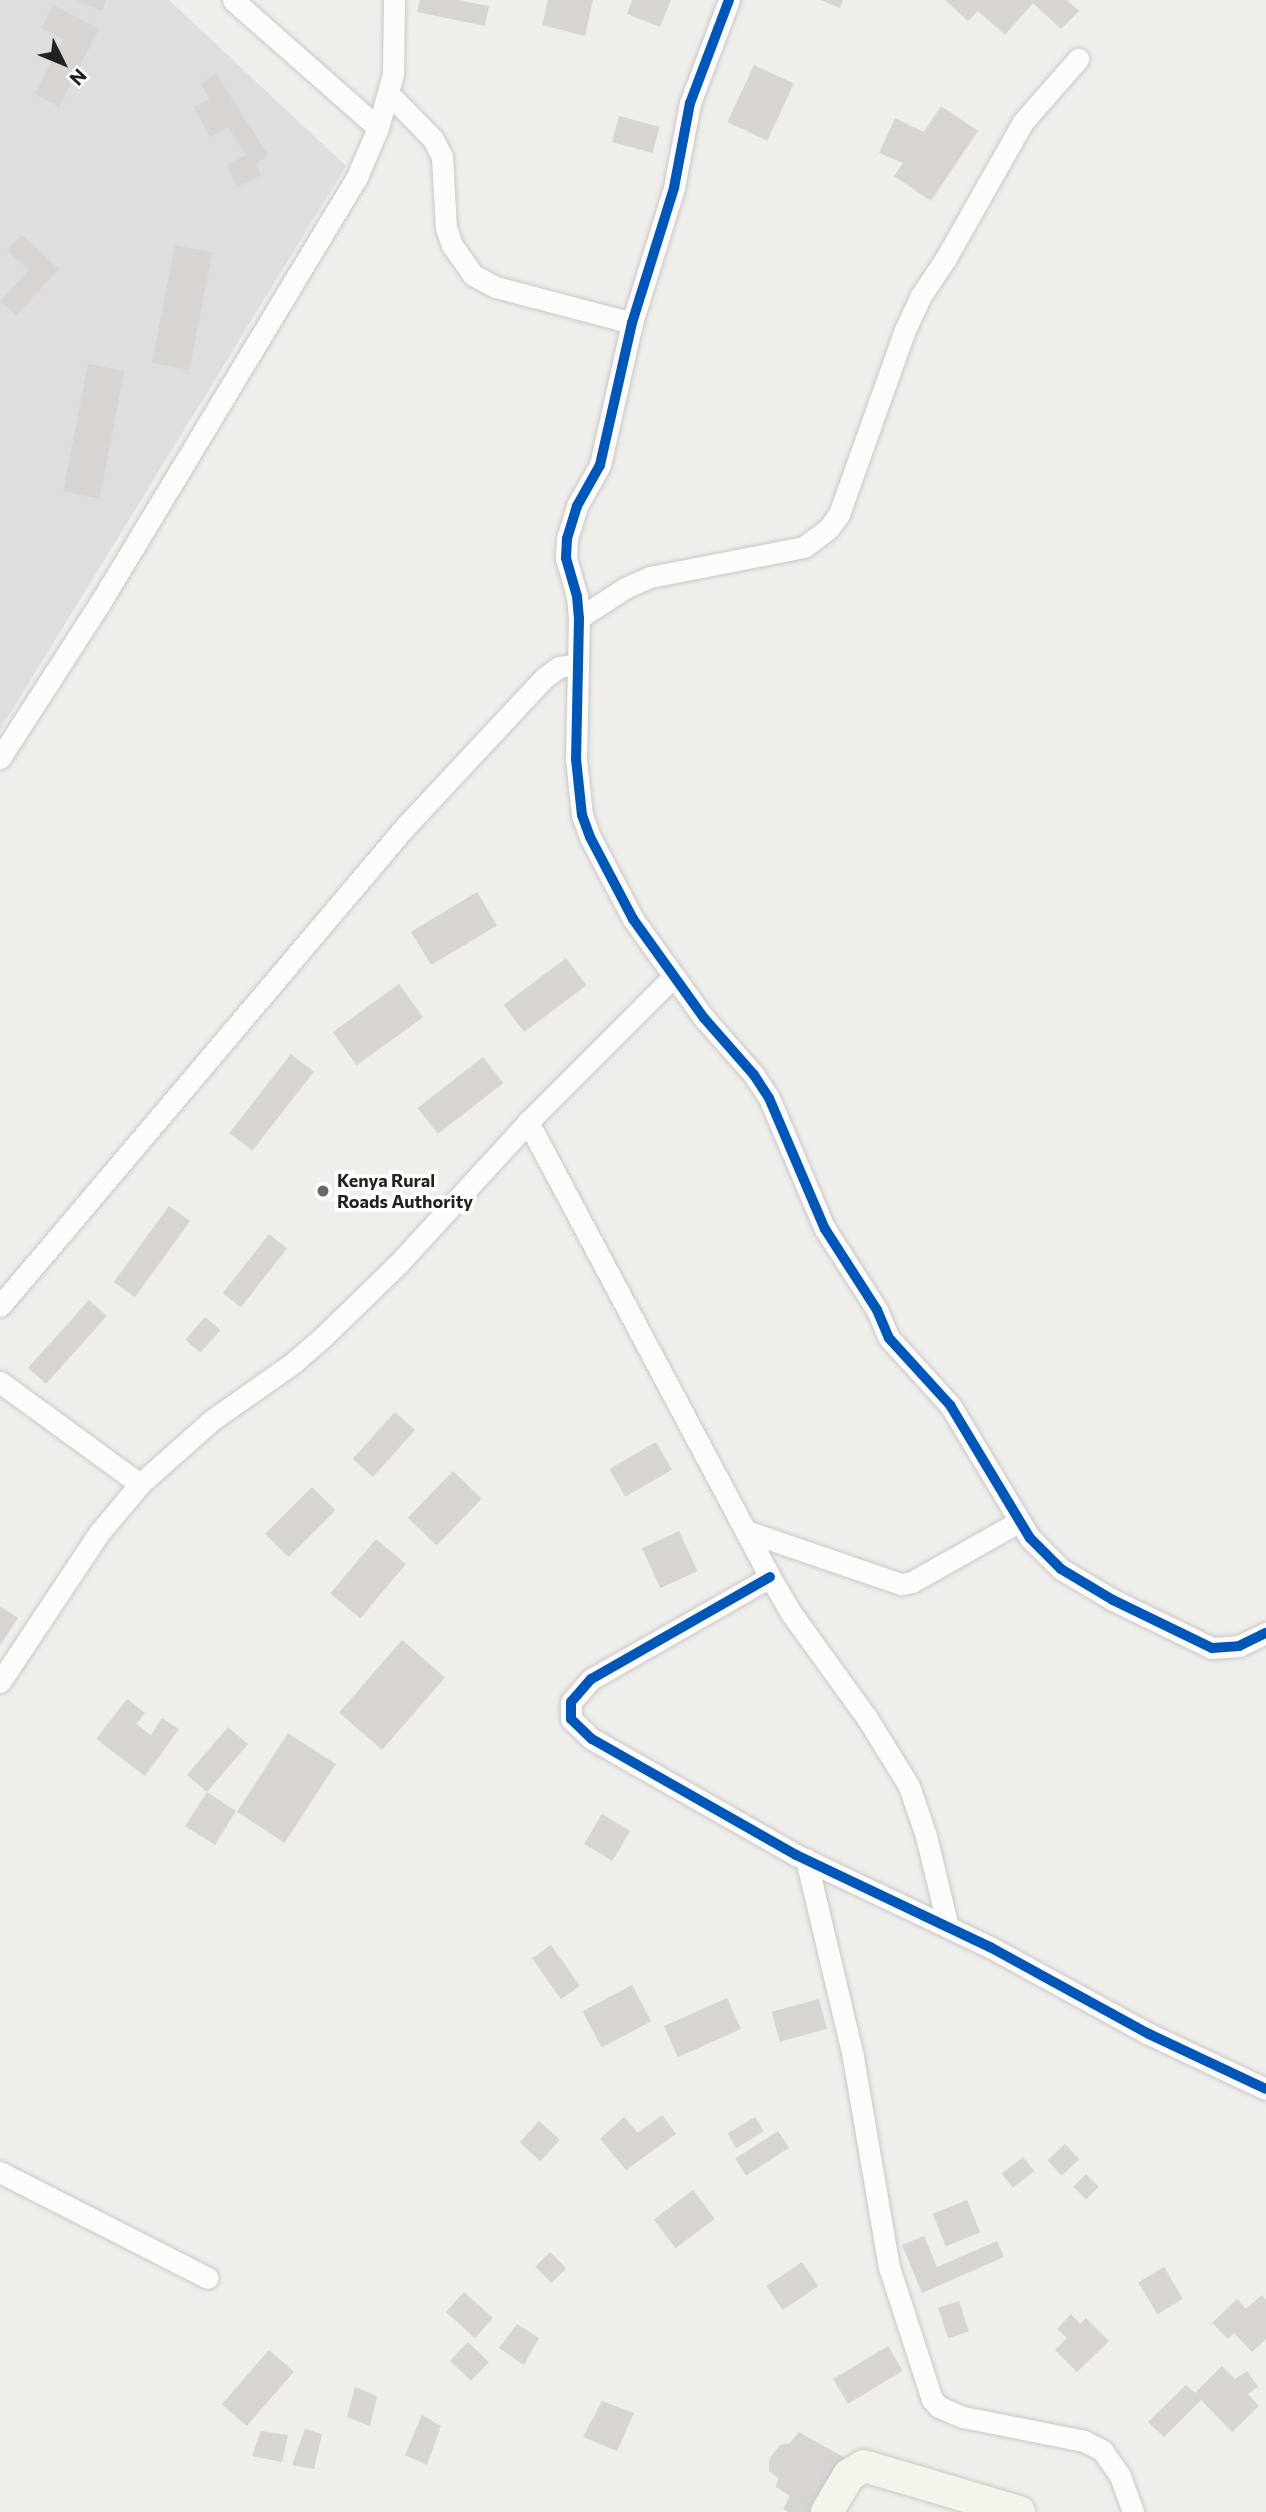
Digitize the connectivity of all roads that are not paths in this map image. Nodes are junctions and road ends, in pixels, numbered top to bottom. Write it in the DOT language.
graph roads {
  1 [pos="233,0"];
  2 [pos="394,0"];
  3 [pos="729,0"];
  4 [pos="1078,59"];
  5 [pos="388,93"];
  6 [pos="378,128"];
  7 [pos="632,323"];
  8 [pos="579,618"];
  9 [pos="578,664"];
  10 [pos="0,758"];
  11 [pos="674,976"];
  12 [pos="528,1122"];
  13 [pos="0,1306"];
  14 [pos="0,1382"];
  15 [pos="140,1484"];
  16 [pos="1020,1521"];
  17 [pos="746,1531"];
  18 [pos="770,1577"];
  19 [pos="1266,1633"];
  20 [pos="0,1682"];
  21 [pos="806,1860"];
  22 [pos="948,1927"];
  23 [pos="1266,2089"];
  24 [pos="0,2172"];
  25 [pos="208,2278"];
  26 [pos="827,2512"];
  27 [pos="1019,2512"];
  28 [pos="1133,2512"];
  1 -- 6 [label="street"];
  2 -- 5 [label="street"];
  3 -- 7 [label="street"];
  4 -- 8 [label="street"];
  5 -- 6 [label="street"];
  5 -- 7 [label="street"];
  6 -- 10 [label="street"];
  7 -- 8 [label="street"];
  8 -- 9 [label="street"];
  9 -- 11 [label="street"];
  9 -- 13 [label="street"];
  11 -- 12 [label="street"];
  11 -- 16 [label="street"];
  12 -- 15 [label="street"];
  12 -- 17 [label="street"];
  14 -- 15 [label="street"];
  15 -- 20 [label="street"];
  16 -- 17 [label="street"];
  16 -- 19 [label="street"];
  17 -- 18 [label="street"];
  18 -- 21 [label="street"];
  18 -- 22 [label="street"];
  21 -- 22 [label="street"];
  21 -- 28 [label="street"];
  22 -- 23 [label="street"];
  24 -- 25 [label="street"];
  26 -- 27 [label="street"];
}
